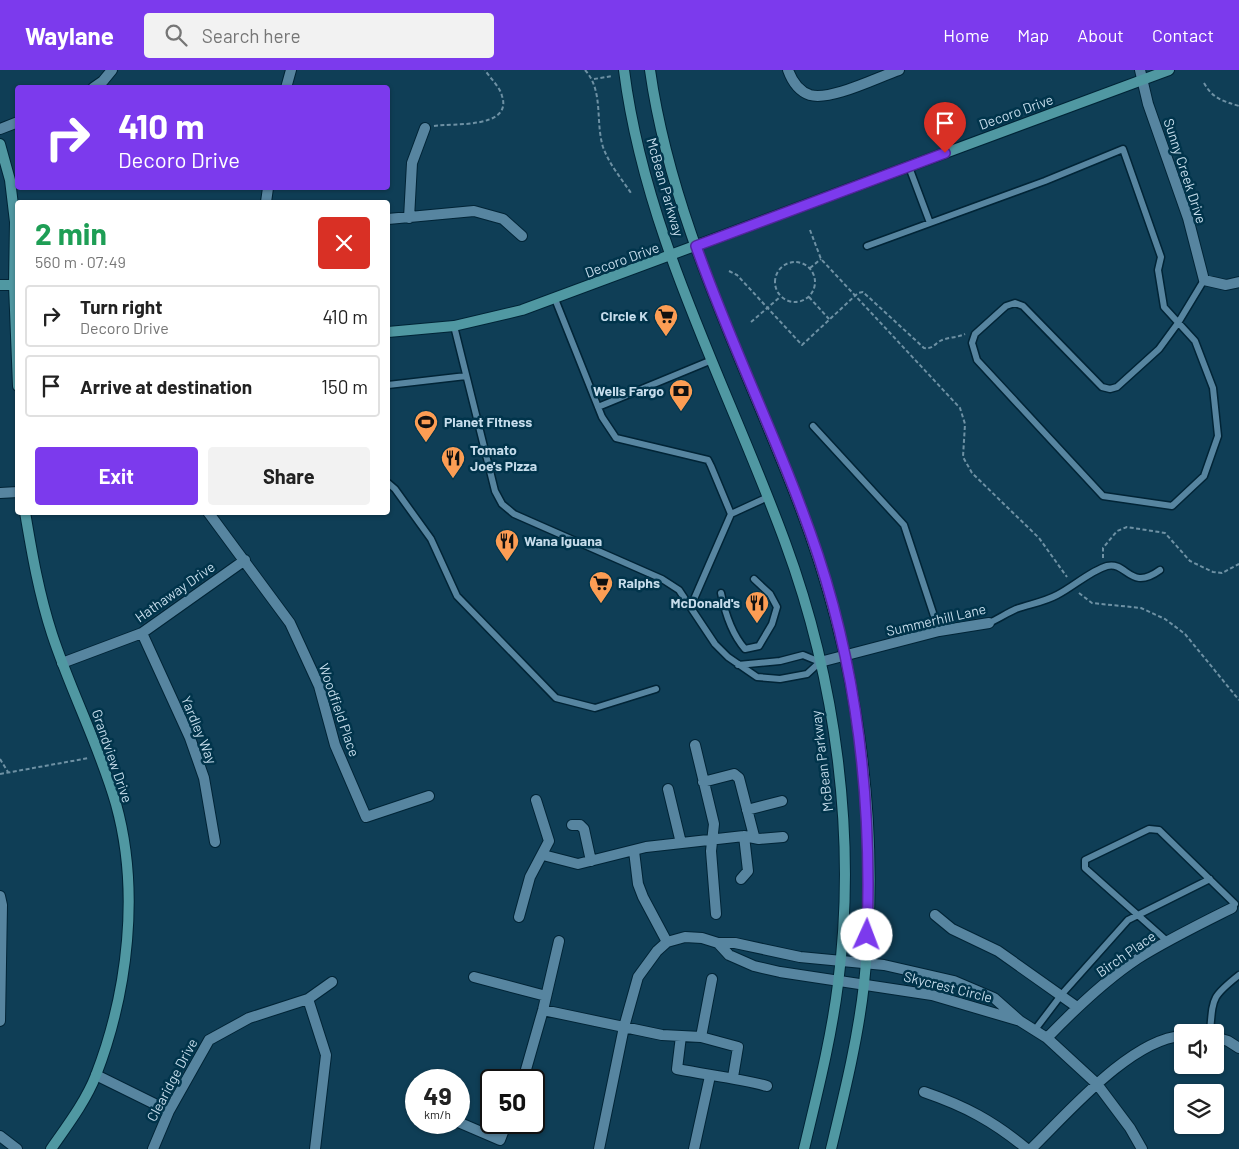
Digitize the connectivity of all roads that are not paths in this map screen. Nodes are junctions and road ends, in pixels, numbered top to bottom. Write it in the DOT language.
graph roads {
  1 [pos="112,70"];
  2 [pos="290,70"];
  3 [pos="650,70"];
  4 [pos="788,70"];
  5 [pos="899,70"];
  6 [pos="1169,70"];
  7 [pos="624,72"];
  8 [pos="1141,75"];
  9 [pos="97,85"];
  10 [pos="287,85"];
  11 [pos="15,123"];
  12 [pos="425,128"];
  13 [pos="0,129"];
  14 [pos="0,144"];
  15 [pos="909,167"];
  16 [pos="409,218"];
  17 [pos="390,219"];
  18 [pos="15,222"];
  19 [pos="930,223"];
  20 [pos="522,236"];
  21 [pos="696,246"];
  22 [pos="867,246"];
  23 [pos="671,256"];
  24 [pos="1204,280"];
  25 [pos="1239,282"];
  26 [pos="0,285"];
  27 [pos="15,285"];
  28 [pos="555,299"];
  29 [pos="1178,323"];
  30 [pos="454,326"];
  31 [pos="390,332"];
  32 [pos="712,360"];
  33 [pos="466,376"];
  34 [pos="390,385"];
  35 [pos="598,407"];
  36 [pos="813,426"];
  37 [pos="390,485"];
  38 [pos="15,492"];
  39 [pos="0,493"];
  40 [pos="768,497"];
  41 [pos="731,514"];
  42 [pos="26,515"];
  43 [pos="210,515"];
  44 [pos="245,560"];
  45 [pos="1160,570"];
  46 [pos="754,579"];
  47 [pos="721,593"];
  48 [pos="691,606"];
  49 [pos="989,623"];
  50 [pos="939,632"];
  51 [pos="142,633"];
  52 [pos="846,656"];
  53 [pos="820,662"];
  54 [pos="62,663"];
  55 [pos="738,665"];
  56 [pos="656,689"];
  57 [pos="694,745"];
  58 [pos="703,782"];
  59 [pos="668,789"];
  60 [pos="429,796"];
  61 [pos="536,800"];
  62 [pos="782,801"];
  63 [pos="747,810"];
  64 [pos="572,825"];
  65 [pos="749,836"];
  66 [pos="783,837"];
  67 [pos="713,839"];
  68 [pos="215,842"];
  69 [pos="680,843"];
  70 [pos="634,851"];
  71 [pos="543,855"];
  72 [pos="591,861"];
  73 [pos="1210,878"];
  74 [pos="741,879"];
  75 [pos="0,896"];
  76 [pos="1232,908"];
  77 [pos="716,914"];
  78 [pos="1137,914"];
  79 [pos="935,915"];
  80 [pos="518,917"];
  81 [pos="558,941"];
  82 [pos="1167,941"];
  83 [pos="667,942"];
  84 [pos="718,943"];
  85 [pos="839,962"];
  86 [pos="866,963"];
  87 [pos="1239,976"];
  88 [pos="474,977"];
  89 [pos="712,979"];
  90 [pos="838,981"];
  91 [pos="332,982"];
  92 [pos="864,985"];
  93 [pos="1062,994"];
  94 [pos="546,996"];
  95 [pos="308,1000"];
  96 [pos="1077,1007"];
  97 [pos="543,1010"];
  98 [pos="1020,1020"];
  99 [pos="0,1021"];
  100 [pos="1211,1024"];
  101 [pos="624,1027"];
  102 [pos="1034,1031"];
  103 [pos="681,1036"];
  104 [pos="1174,1036"];
  105 [pos="701,1037"];
  106 [pos="1047,1038"];
  107 [pos="1224,1040"];
  108 [pos="1239,1048"];
  109 [pos="526,1069"];
  110 [pos="96,1075"];
  111 [pos="710,1076"];
  112 [pos="734,1078"];
  113 [pos="1097,1084"];
  114 [pos="767,1086"];
  115 [pos="924,1092"];
  116 [pos="168,1111"];
  117 [pos="486,1134"];
  118 [pos="502,1134"];
  119 [pos="0,1136"];
  120 [pos="17,1149"];
  121 [pos="51,1149"];
  122 [pos="153,1149"];
  123 [pos="316,1149"];
  124 [pos="600,1149"];
  125 [pos="694,1149"];
  126 [pos="804,1149"];
  127 [pos="831,1149"];
  128 [pos="1027,1149"];
  129 [pos="1032,1149"];
  130 [pos="1142,1149"];
  1 -- 9 [label="street"];
  2 -- 10 [label="street"];
  3 -- 21 [label="main road, McBean Parkway"];
  4 -- 5 [label="street"];
  6 -- 8 [label="main road, Decoro Drive"];
  7 -- 23 [label="main road, McBean Parkway"];
  8 -- 15 [label="main road, Decoro Drive"];
  8 -- 24 [label="street, Sunny Creek Drive"];
  11 -- 13 [label="street"];
  12 -- 16 [label="street"];
  14 -- 18 [label="main road"];
  15 -- 19 [label="lane"];
  15 -- 21 [label="main road, Decoro Drive"];
  16 -- 17 [label="street"];
  16 -- 20 [label="street"];
  19 -- 22 [label="lane"];
  19 -- 29 [label="lane"];
  21 -- 23 [label="main road, Decoro Drive"];
  21 -- 52 [label="main road, McBean Parkway"];
  23 -- 28 [label="main road, Decoro Drive"];
  23 -- 32 [label="main road, McBean Parkway"];
  24 -- 25 [label="street"];
  24 -- 29 [label="lane"];
  26 -- 27 [label="main road"];
  28 -- 30 [label="main road, Decoro Drive"];
  28 -- 35 [label="lane"];
  29 -- 29 [label="lane"];
  30 -- 31 [label="main road, Decoro Drive"];
  30 -- 33 [label="lane"];
  32 -- 35 [label="lane"];
  32 -- 40 [label="main road, McBean Parkway"];
  33 -- 34 [label="lane"];
  33 -- 48 [label="lane"];
  35 -- 41 [label="lane"];
  36 -- 50 [label="lane"];
  37 -- 56 [label="lane"];
  38 -- 39 [label="street"];
  40 -- 41 [label="lane"];
  40 -- 53 [label="main road, McBean Parkway"];
  41 -- 48 [label="lane"];
  42 -- 54 [label="main road, Grandview Drive"];
  43 -- 44 [label="street, Woodfield Place"];
  44 -- 51 [label="street, Hathaway Drive"];
  44 -- 60 [label="street, Woodfield Place"];
  45 -- 49 [label="lane, Summerhill Lane"];
  46 -- 47 [label="lane"];
  48 -- 55 [label="lane"];
  49 -- 50 [label="street, Summerhill Lane"];
  50 -- 52 [label="street, Summerhill Lane"];
  51 -- 54 [label="street, Hathaway Drive"];
  51 -- 68 [label="street, Yardley Way"];
  52 -- 53 [label="street, Summerhill Lane"];
  52 -- 86 [label="main road, McBean Parkway"];
  53 -- 55 [label="lane"];
  53 -- 55 [label="lane"];
  53 -- 85 [label="main road, McBean Parkway"];
  54 -- 110 [label="main road, Grandview Drive"];
  57 -- 58 [label="street"];
  58 -- 63 [label="street"];
  58 -- 67 [label="street"];
  59 -- 69 [label="street"];
  61 -- 71 [label="street"];
  62 -- 63 [label="street"];
  63 -- 65 [label="street"];
  64 -- 72 [label="street"];
  65 -- 66 [label="street"];
  65 -- 67 [label="street"];
  65 -- 74 [label="street"];
  67 -- 69 [label="street"];
  67 -- 77 [label="street"];
  69 -- 70 [label="street"];
  70 -- 72 [label="street"];
  70 -- 83 [label="street"];
  71 -- 72 [label="street"];
  71 -- 80 [label="street"];
  73 -- 76 [label="lane"];
  73 -- 78 [label="lane"];
  73 -- 78 [label="lane"];
  75 -- 99 [label="street"];
  76 -- 82 [label="street, Birch Place"];
  78 -- 82 [label="lane"];
  78 -- 93 [label="lane"];
  79 -- 93 [label="street"];
  81 -- 94 [label="street"];
  82 -- 96 [label="street, Birch Place"];
  83 -- 84 [label="street, Skycrest Circle"];
  83 -- 101 [label="street"];
  84 -- 85 [label="street, Skycrest Circle"];
  84 -- 90 [label="street, Skycrest Circle"];
  85 -- 86 [label="street, Skycrest Circle"];
  85 -- 90 [label="main road, McBean Parkway"];
  86 -- 92 [label="main road, McBean Parkway"];
  86 -- 98 [label="street, Skycrest Circle"];
  87 -- 100 [label="lane"];
  88 -- 94 [label="street"];
  89 -- 105 [label="street"];
  90 -- 92 [label="street, Skycrest Circle"];
  90 -- 126 [label="main road, McBean Parkway"];
  91 -- 95 [label="street, Clearidge Drive"];
  92 -- 98 [label="street, Skycrest Circle"];
  92 -- 127 [label="main road, McBean Parkway"];
  93 -- 96 [label="street"];
  93 -- 102 [label="lane"];
  94 -- 97 [label="street"];
  95 -- 116 [label="street, Clearidge Drive"];
  95 -- 123 [label="street"];
  96 -- 106 [label="street, Birch Place"];
  97 -- 101 [label="street"];
  97 -- 109 [label="street"];
  98 -- 102 [label="street, Skycrest Circle"];
  101 -- 103 [label="street"];
  101 -- 124 [label="street"];
  102 -- 106 [label="street, Skycrest Circle"];
  103 -- 105 [label="street"];
  103 -- 111 [label="street"];
  104 -- 113 [label="street"];
  105 -- 112 [label="street"];
  106 -- 113 [label="street, Skycrest Circle"];
  107 -- 108 [label="street"];
  110 -- 116 [label="street"];
  110 -- 121 [label="main road, Grandview Drive"];
  111 -- 112 [label="street"];
  111 -- 125 [label="street"];
  112 -- 114 [label="street"];
  113 -- 129 [label="street"];
  113 -- 130 [label="street, Skycrest Circle"];
  115 -- 128 [label="street"];
  116 -- 122 [label="street, Clearidge Drive"];
  117 -- 118 [label="street"];
  119 -- 120 [label="street"];
}
